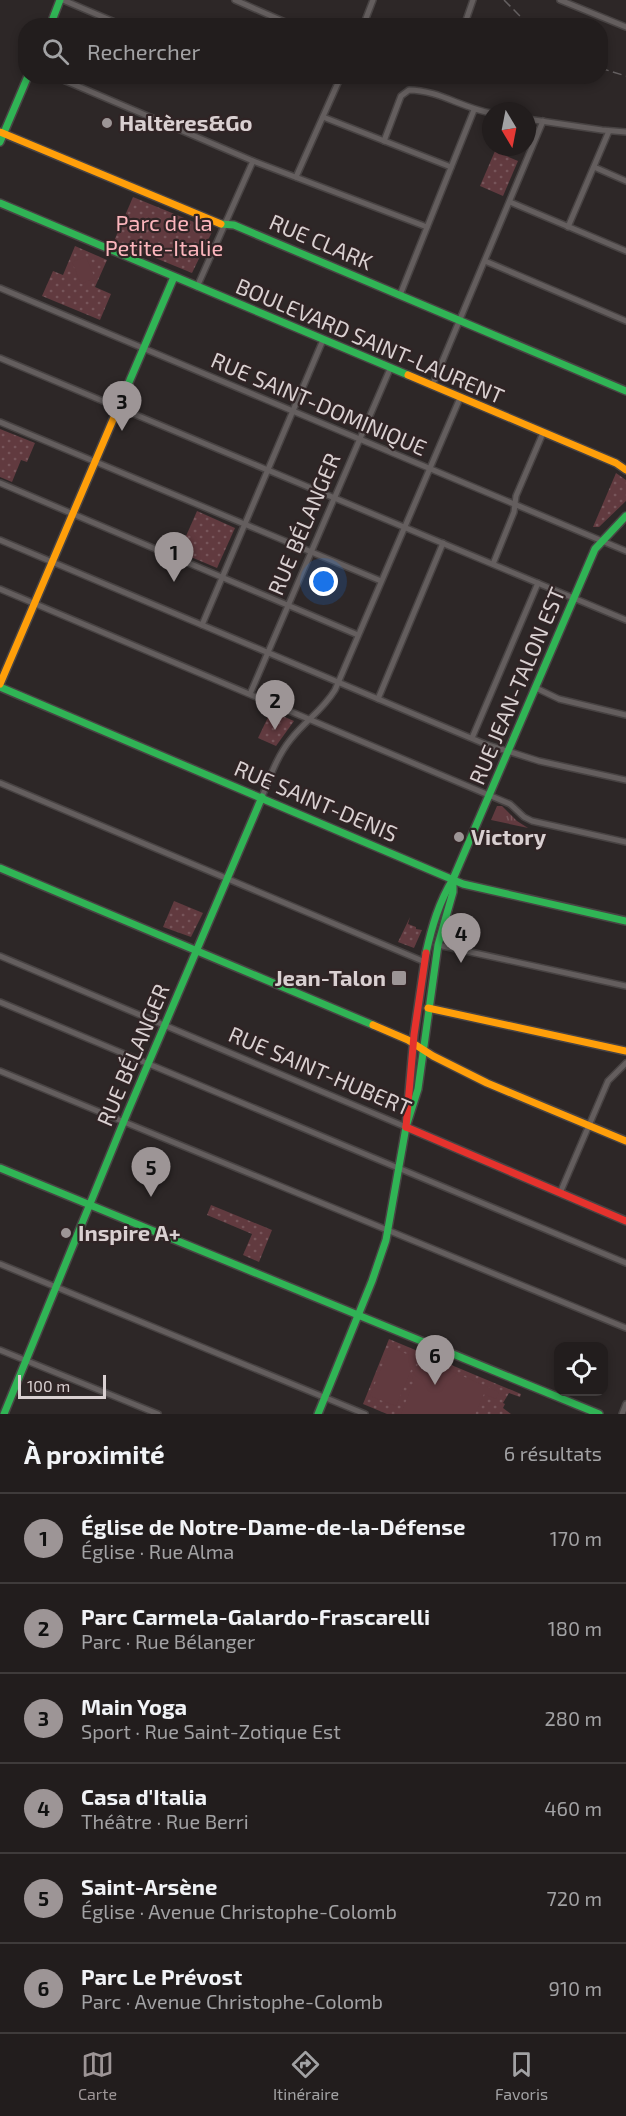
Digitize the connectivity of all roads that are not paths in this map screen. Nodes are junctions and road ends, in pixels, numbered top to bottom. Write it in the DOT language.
graph roads {
  1 [pos="62,0"];
  2 [pos="235,0"];
  3 [pos="373,0"];
  4 [pos="473,0"];
  5 [pos="561,0"];
  6 [pos="54,18"];
  7 [pos="105,18"];
  8 [pos="276,18"];
  9 [pos="366,18"];
  10 [pos="467,18"];
  11 [pos="604,18"];
  12 [pos="608,20"];
  13 [pos="626,27"];
  14 [pos="24,84"];
  15 [pos="73,84"];
  16 [pos="337,84"];
  17 [pos="474,110"];
  18 [pos="482,111"];
  19 [pos="322,117"];
  20 [pos="536,120"];
  21 [pos="543,121"];
  22 [pos="609,132"];
  23 [pos="626,132"];
  24 [pos="2,133"];
  25 [pos="384,141"];
  26 [pos="0,142"];
  27 [pos="253,161"];
  28 [pos="451,167"];
  29 [pos="594,167"];
  30 [pos="296,177"];
  31 [pos="626,181"];
  32 [pos="510,202"];
  33 [pos="0,203"];
  34 [pos="225,224"];
  35 [pos="427,227"];
  36 [pos="568,227"];
  37 [pos="626,251"];
  38 [pos="485,261"];
  39 [pos="174,277"];
  40 [pos="197,287"];
  41 [pos="0,288"];
  42 [pos="400,295"];
  43 [pos="459,321"];
  44 [pos="626,321"];
  45 [pos="323,340"];
  46 [pos="143,348"];
  47 [pos="0,358"];
  48 [pos="390,369"];
  49 [pos="432,386"];
  50 [pos="626,391"];
  51 [pos="460,398"];
  52 [pos="118,406"];
  53 [pos="293,410"];
  54 [pos="0,422"];
  55 [pos="543,433"];
  56 [pos="360,439"];
  57 [pos="95,461"];
  58 [pos="626,468"];
  59 [pos="429,469"];
  60 [pos="268,470"];
  61 [pos="0,483"];
  62 [pos="335,498"];
  63 [pos="515,504"];
  64 [pos="72,514"];
  65 [pos="626,516"];
  66 [pos="245,524"];
  67 [pos="404,527"];
  68 [pos="0,540"];
  69 [pos="602,541"];
  70 [pos="443,543"];
  71 [pos="626,551"];
  72 [pos="311,552"];
  73 [pos="52,562"];
  74 [pos="493,564"];
  75 [pos="222,577"];
  76 [pos="381,581"];
  77 [pos="538,583"];
  78 [pos="0,589"];
  79 [pos="575,598"];
  80 [pos="34,603"];
  81 [pos="288,605"];
  82 [pos="626,620"];
  83 [pos="202,625"];
  84 [pos="358,634"];
  85 [pos="268,653"];
  86 [pos="338,682"];
  87 [pos="0,685"];
  88 [pos="536,688"];
  89 [pos="250,694"];
  90 [pos="378,699"];
  91 [pos="626,715"];
  92 [pos="310,720"];
  93 [pos="472,738"];
  94 [pos="509,751"];
  95 [pos="626,780"];
  96 [pos="0,783"];
  97 [pos="489,795"];
  98 [pos="262,797"];
  99 [pos="626,842"];
  100 [pos="0,868"];
  101 [pos="227,879"];
  102 [pos="453,879"];
  103 [pos="626,921"];
  104 [pos="438,945"];
  105 [pos="198,950"];
  106 [pos="0,956"];
  107 [pos="425,962"];
  108 [pos="626,986"];
  109 [pos="0,1002"];
  110 [pos="428,1008"];
  111 [pos="166,1026"];
  112 [pos="414,1044"];
  113 [pos="423,1050"];
  114 [pos="626,1051"];
  115 [pos="149,1063"];
  116 [pos="626,1063"];
  117 [pos="0,1071"];
  118 [pos="124,1122"];
  119 [pos="589,1126"];
  120 [pos="406,1127"];
  121 [pos="626,1141"];
  122 [pos="399,1167"];
  123 [pos="0,1168"];
  124 [pos="560,1193"];
  125 [pos="90,1204"];
  126 [pos="626,1221"];
  127 [pos="388,1230"];
  128 [pos="626,1263"];
  129 [pos="0,1264"];
  130 [pos="56,1287"];
  131 [pos="359,1315"];
  132 [pos="626,1328"];
  133 [pos="0,1350"];
  134 [pos="26,1360"];
  135 [pos="325,1397"];
  136 [pos="626,1404"];
  137 [pos="4,1414"];
  138 [pos="158,1414"];
  139 [pos="318,1414"];
  140 [pos="365,1414"];
  141 [pos="599,1414"];
  142 [pos="622,1414"];
  1 -- 6 [label="main road"];
  1 -- 7 [label="street"];
  2 -- 8 [label="street"];
  3 -- 9 [label="street"];
  4 -- 10 [label="street"];
  5 -- 11 [label="street"];
  12 -- 13 [label="street"];
  14 -- 24 [label="main road"];
  15 -- 27 [label="street"];
  16 -- 19 [label="street"];
  17 -- 18 [label="street"];
  17 -- 25 [label="street"];
  17 -- 28 [label="street"];
  19 -- 25 [label="street"];
  19 -- 30 [label="street"];
  20 -- 21 [label="street"];
  21 -- 22 [label="street"];
  21 -- 32 [label="street"];
  22 -- 23 [label="street"];
  22 -- 29 [label="street"];
  24 -- 26 [label="main road"];
  24 -- 34 [label="main road, RUE CLARK"];
  25 -- 28 [label="street"];
  27 -- 30 [label="street"];
  27 -- 34 [label="street"];
  28 -- 35 [label="street"];
  29 -- 31 [label="street"];
  29 -- 36 [label="street"];
  30 -- 35 [label="street"];
  32 -- 36 [label="street"];
  32 -- 38 [label="street"];
  33 -- 39 [label="main road, BOULEVARD SAINT-LAURENT"];
  34 -- 40 [label="street"];
  34 -- 42 [label="main road, RUE CLARK"];
  35 -- 42 [label="street"];
  36 -- 37 [label="street"];
  38 -- 43 [label="street"];
  38 -- 44 [label="street"];
  39 -- 40 [label="main road, BOULEVARD SAINT-LAURENT"];
  39 -- 46 [label="main road"];
  40 -- 45 [label="main road, BOULEVARD SAINT-LAURENT"];
  41 -- 46 [label="street, RUE SAINT-DOMINIQUE"];
  42 -- 43 [label="main road, RUE CLARK"];
  43 -- 49 [label="street"];
  43 -- 50 [label="main road, RUE CLARK"];
  45 -- 48 [label="main road, BOULEVARD SAINT-LAURENT"];
  45 -- 53 [label="street"];
  46 -- 52 [label="main road"];
  46 -- 53 [label="street, RUE SAINT-DOMINIQUE"];
  47 -- 52 [label="street"];
  48 -- 49 [label="main road, BOULEVARD SAINT-LAURENT"];
  48 -- 56 [label="street, RUE BÉLANGER"];
  49 -- 51 [label="main road, BOULEVARD SAINT-LAURENT"];
  51 -- 55 [label="main road, BOULEVARD SAINT-LAURENT"];
  51 -- 59 [label="street, RUE BÉLANGER"];
  52 -- 57 [label="main road"];
  52 -- 60 [label="street"];
  53 -- 56 [label="street, RUE SAINT-DOMINIQUE"];
  53 -- 60 [label="street"];
  54 -- 57 [label="street"];
  55 -- 58 [label="main road, BOULEVARD SAINT-LAURENT"];
  55 -- 63 [label="street"];
  56 -- 59 [label="street, RUE SAINT-DOMINIQUE"];
  56 -- 62 [label="street, RUE BÉLANGER"];
  57 -- 64 [label="main road"];
  57 -- 66 [label="street"];
  59 -- 63 [label="street, RUE SAINT-DOMINIQUE"];
  59 -- 67 [label="street, RUE BÉLANGER"];
  60 -- 62 [label="street"];
  60 -- 66 [label="street"];
  61 -- 64 [label="street"];
  62 -- 67 [label="street"];
  62 -- 72 [label="street, RUE BÉLANGER"];
  63 -- 69 [label="street, RUE SAINT-DOMINIQUE"];
  63 -- 74 [label="street"];
  64 -- 73 [label="main road"];
  64 -- 75 [label="street"];
  65 -- 69 [label="main road, RUE JEAN-TALON EST"];
  66 -- 72 [label="street"];
  66 -- 75 [label="street"];
  67 -- 70 [label="street"];
  67 -- 76 [label="street, RUE BÉLANGER"];
  68 -- 73 [label="street"];
  69 -- 71 [label="street, RUE SAINT-DOMINIQUE"];
  69 -- 79 [label="main road, RUE JEAN-TALON EST"];
  70 -- 74 [label="street"];
  70 -- 90 [label="street"];
  72 -- 76 [label="street"];
  72 -- 81 [label="street, RUE BÉLANGER"];
  73 -- 80 [label="main road"];
  73 -- 83 [label="street"];
  74 -- 77 [label="street"];
  75 -- 81 [label="street"];
  75 -- 83 [label="street"];
  76 -- 84 [label="street, RUE BÉLANGER"];
  77 -- 79 [label="street"];
  77 -- 93 [label="street"];
  78 -- 80 [label="street"];
  79 -- 82 [label="street"];
  79 -- 88 [label="main road, RUE JEAN-TALON EST"];
  80 -- 87 [label="main road"];
  80 -- 89 [label="street"];
  81 -- 84 [label="street"];
  81 -- 85 [label="street, RUE BÉLANGER"];
  83 -- 85 [label="street"];
  84 -- 86 [label="street, RUE BÉLANGER"];
  85 -- 86 [label="street"];
  85 -- 89 [label="street, RUE BÉLANGER"];
  86 -- 90 [label="street"];
  86 -- 92 [label="street, RUE BÉLANGER"];
  87 -- 98 [label="main road, RUE SAINT-DENIS"];
  88 -- 91 [label="street"];
  88 -- 94 [label="main road, RUE JEAN-TALON EST"];
  89 -- 92 [label="street"];
  90 -- 93 [label="street"];
  92 -- 97 [label="street"];
  92 -- 98 [label="street, RUE BÉLANGER"];
  93 -- 94 [label="street"];
  94 -- 95 [label="street"];
  94 -- 97 [label="main road, RUE JEAN-TALON EST"];
  96 -- 101 [label="street"];
  97 -- 99 [label="street"];
  97 -- 102 [label="main road, RUE JEAN-TALON EST"];
  98 -- 101 [label="main road, RUE BÉLANGER"];
  98 -- 102 [label="main road, RUE SAINT-DENIS"];
  100 -- 105 [label="main road"];
  101 -- 105 [label="main road, RUE BÉLANGER"];
  101 -- 107 [label="street"];
  102 -- 103 [label="main road, RUE SAINT-DENIS"];
  102 -- 104 [label="main road, RUE JEAN-TALON EST"];
  102 -- 107 [label="main road, RUE JEAN-TALON EST"];
  104 -- 108 [label="street"];
  104 -- 110 [label="main road, RUE JEAN-TALON EST"];
  105 -- 111 [label="main road, RUE BÉLANGER"];
  105 -- 112 [label="main road"];
  106 -- 111 [label="street, RUE SAINT-HUBERT"];
  107 -- 112 [label="main road, RUE JEAN-TALON EST"];
  109 -- 115 [label="street"];
  110 -- 113 [label="main road, RUE JEAN-TALON EST"];
  110 -- 114 [label="main road"];
  111 -- 115 [label="main road, RUE BÉLANGER"];
  111 -- 120 [label="street, RUE SAINT-HUBERT"];
  112 -- 113 [label="main road"];
  112 -- 120 [label="main road, RUE JEAN-TALON EST"];
  113 -- 119 [label="main road"];
  113 -- 120 [label="main road, RUE JEAN-TALON EST"];
  115 -- 118 [label="main road, RUE BÉLANGER"];
  115 -- 122 [label="street"];
  116 -- 119 [label="street"];
  117 -- 118 [label="street"];
  118 -- 125 [label="main road, RUE BÉLANGER"];
  118 -- 127 [label="street"];
  119 -- 121 [label="main road"];
  119 -- 124 [label="street"];
  120 -- 122 [label="main road, RUE JEAN-TALON EST"];
  120 -- 124 [label="main road, RUE SAINT-HUBERT"];
  122 -- 127 [label="main road, RUE JEAN-TALON EST"];
  122 -- 128 [label="street"];
  123 -- 125 [label="main road"];
  124 -- 126 [label="main road, RUE SAINT-HUBERT"];
  125 -- 130 [label="main road, RUE BÉLANGER"];
  125 -- 131 [label="main road"];
  127 -- 131 [label="main road, RUE JEAN-TALON EST"];
  127 -- 132 [label="street"];
  129 -- 130 [label="street"];
  130 -- 134 [label="main road, RUE BÉLANGER"];
  130 -- 135 [label="street"];
  131 -- 135 [label="main road, RUE JEAN-TALON EST"];
  131 -- 141 [label="main road"];
  133 -- 134 [label="street"];
  134 -- 137 [label="main road, RUE BÉLANGER"];
  134 -- 138 [label="street"];
  135 -- 139 [label="main road, RUE JEAN-TALON EST"];
  135 -- 140 [label="street"];
  136 -- 142 [label="street"];
}
